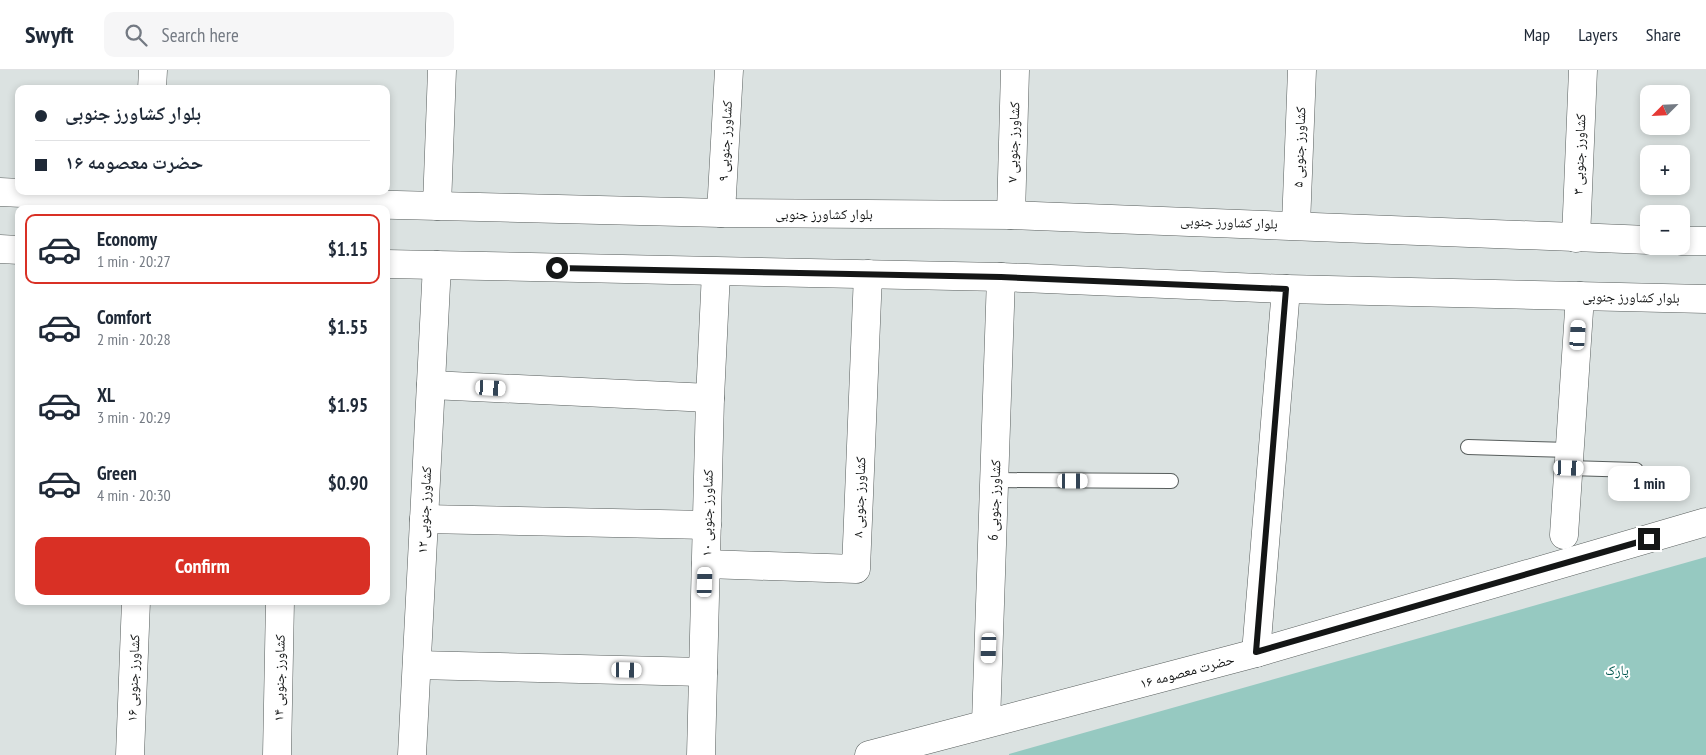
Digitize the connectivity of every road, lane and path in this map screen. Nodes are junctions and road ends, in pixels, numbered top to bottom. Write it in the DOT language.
graph roads {
  1 [pos="153,70"];
  2 [pos="442,70"];
  3 [pos="729,70"];
  4 [pos="1015,70"];
  5 [pos="1302,70"];
  6 [pos="1582,70"];
  7 [pos="152,85"];
  8 [pos="0,192"];
  9 [pos="15,192"];
  10 [pos="148,195"];
  11 [pos="437,206"];
  12 [pos="721,213"];
  13 [pos="1011,215"];
  14 [pos="1296,225"];
  15 [pos="1576,238"];
  16 [pos="1640,240"];
  17 [pos="1690,241"];
  18 [pos="1706,241"];
  19 [pos="0,249"];
  20 [pos="15,250"];
  21 [pos="390,264"];
  22 [pos="438,264"];
  23 [pos="716,272"];
  24 [pos="868,274"];
  25 [pos="1001,277"];
  26 [pos="1286,289"];
  27 [pos="1580,296"];
  28 [pos="1706,299"];
  29 [pos="431,385"];
  30 [pos="710,398"];
  31 [pos="1468,447"];
  32 [pos="1569,459"];
  33 [pos="1636,470"];
  34 [pos="994,480"];
  35 [pos="1171,481"];
  36 [pos="424,519"];
  37 [pos="1706,522"];
  38 [pos="707,525"];
  39 [pos="1564,535"];
  40 [pos="706,564"];
  41 [pos="136,605"];
  42 [pos="280,605"];
  43 [pos="1256,652"];
  44 [pos="417,665"];
  45 [pos="703,672"];
  46 [pos="986,723"];
  47 [pos="130,755"];
  48 [pos="277,755"];
  49 [pos="412,755"];
  50 [pos="701,755"];
  51 [pos="869,755"];
  1 -- 7 [label="street"];
  2 -- 11 [label="street"];
  3 -- 12 [label="street, کشاورز جنوبی ۹"];
  4 -- 13 [label="street, کشاورز جنوبی ۷"];
  5 -- 14 [label="street, کشاورز جنوبی ۵"];
  6 -- 15 [label="street, کشاورز جنوبی ۳"];
  8 -- 9 [label="street, بلوار کشاورز جنوبی"];
  10 -- 11 [label="street, بلوار کشاورز جنوبی"];
  11 -- 12 [label="street, بلوار کشاورز جنوبی"];
  12 -- 13 [label="street, بلوار کشاورز جنوبی"];
  13 -- 14 [label="street, بلوار کشاورز جنوبی"];
  14 -- 15 [label="street, بلوار کشاورز جنوبی"];
  15 -- 16 [label="street, بلوار کشاورز جنوبی"];
  17 -- 18 [label="street"];
  19 -- 20 [label="street"];
  21 -- 22 [label="street, بلوار کشاورز جنوبی"];
  22 -- 23 [label="street, بلوار کشاورز جنوبی"];
  22 -- 29 [label="street, کشاورز جنوبی ۱۲"];
  23 -- 24 [label="street, بلوار کشاورز جنوبی"];
  23 -- 30 [label="street, کشاورز جنوبی ۱۰"];
  24 -- 25 [label="street, بلوار کشاورز جنوبی"];
  24 -- 40 [label="street, کشاورز جنوبی ۸"];
  25 -- 26 [label="street, بلوار کشاورز جنوبی"];
  25 -- 34 [label="street, کشاورز جنوبی 6"];
  26 -- 27 [label="street, بلوار کشاورز جنوبی"];
  26 -- 43 [label="street"];
  27 -- 28 [label="street, بلوار کشاورز جنوبی"];
  27 -- 32 [label="street"];
  29 -- 30 [label="street"];
  29 -- 36 [label="street, کشاورز جنوبی ۱۲"];
  30 -- 38 [label="street, کشاورز جنوبی ۱۰"];
  31 -- 32 [label="lane"];
  32 -- 33 [label="lane"];
  32 -- 39 [label="street"];
  34 -- 35 [label="lane"];
  34 -- 46 [label="street, کشاورز جنوبی 6"];
  36 -- 38 [label="street"];
  36 -- 44 [label="street, کشاورز جنوبی ۱۲"];
  37 -- 43 [label="street, حضرت معصومه ۱۶"];
  38 -- 40 [label="street, کشاورز جنوبی ۱۰"];
  40 -- 45 [label="street, کشاورز جنوبی ۱۰"];
  41 -- 47 [label="street, کشاورز جنوبی ۱۶"];
  42 -- 48 [label="street, کشاورز جنوبی ۱۴"];
  43 -- 46 [label="street, حضرت معصومه ۱۶"];
  44 -- 45 [label="street"];
  44 -- 49 [label="street, کشاورز جنوبی ۱۲"];
  45 -- 50 [label="street, کشاورز جنوبی ۱۰"];
  46 -- 51 [label="street, حضرت معصومه ۱۶"];
}
